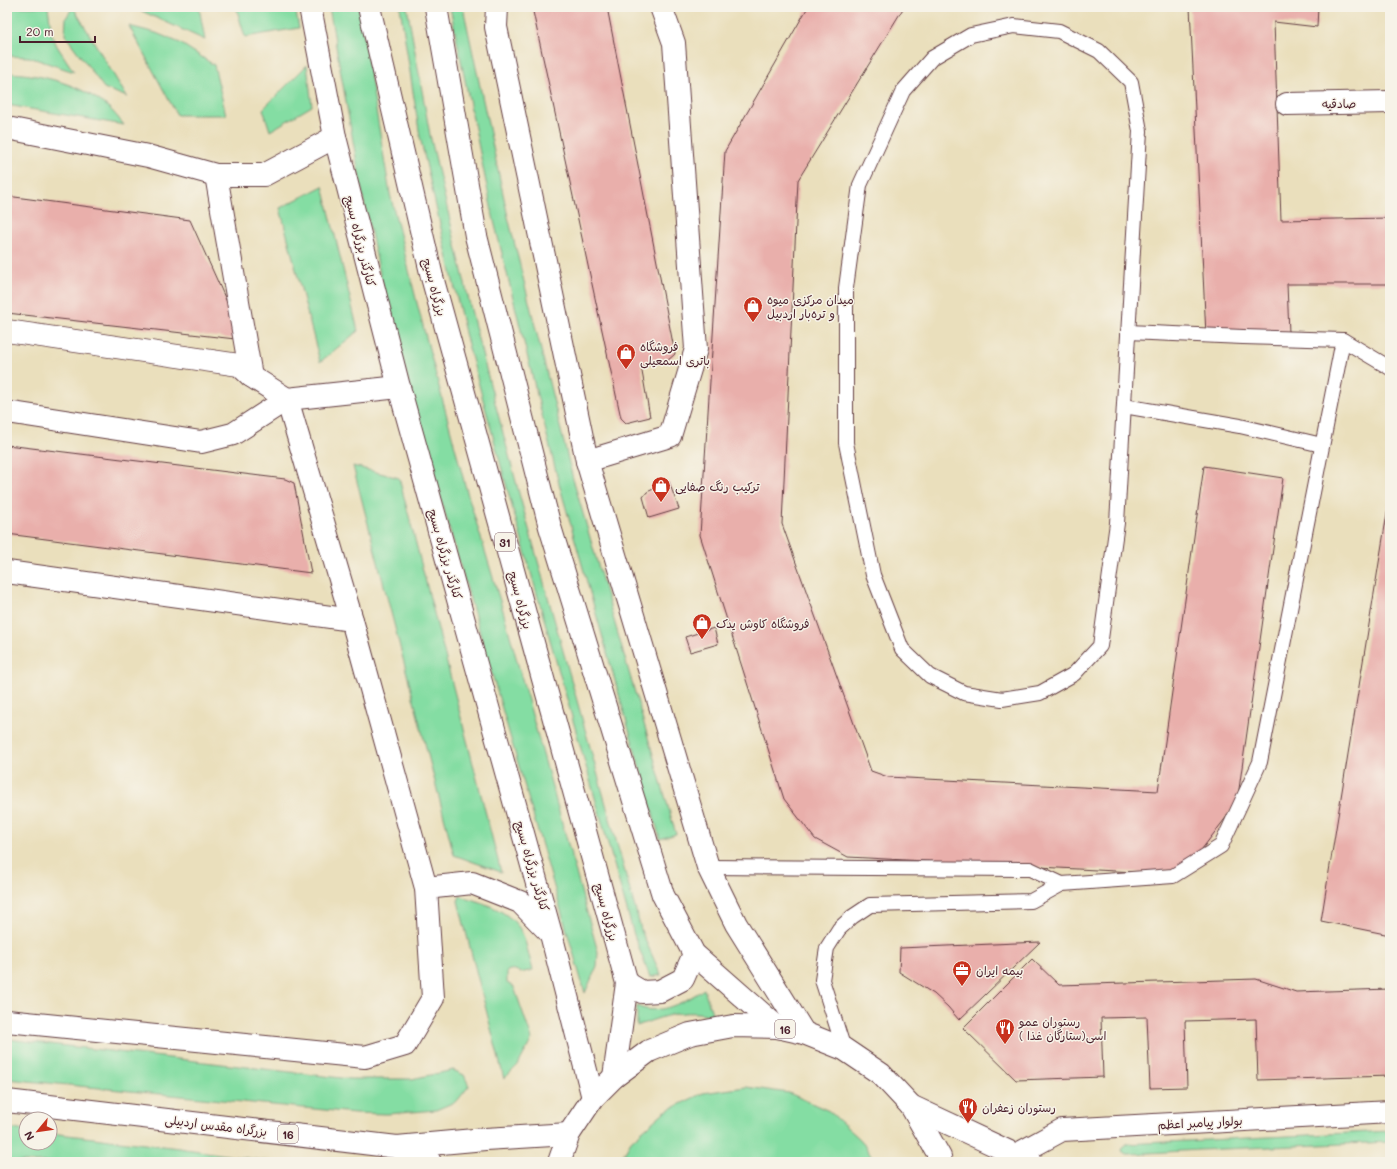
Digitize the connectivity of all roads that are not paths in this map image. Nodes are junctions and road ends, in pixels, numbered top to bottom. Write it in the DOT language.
graph roads {
  1 [pos="310,7"];
  2 [pos="369,7"];
  3 [pos="436,7"];
  4 [pos="497,7"];
  5 [pos="661,7"];
  6 [pos="1390,102"];
  7 [pos="1287,104"];
  8 [pos="7,128"];
  9 [pos="335,138"];
  10 [pos="216,175"];
  11 [pos="7,331"];
  12 [pos="1128,332"];
  13 [pos="1343,340"];
  14 [pos="1390,368"];
  15 [pos="251,376"];
  16 [pos="399,387"];
  17 [pos="287,399"];
  18 [pos="1124,406"];
  19 [pos="7,412"];
  20 [pos="1322,445"];
  21 [pos="587,461"];
  22 [pos="7,572"];
  23 [pos="352,620"];
  24 [pos="708,867"];
  25 [pos="1062,884"];
  26 [pos="426,888"];
  27 [pos="551,934"];
  28 [pos="694,954"];
  29 [pos="626,983"];
  30 [pos="7,1021"];
  31 [pos="777,1027"];
  32 [pos="804,1033"];
  33 [pos="844,1049"];
  34 [pos="614,1077"];
  35 [pos="593,1098"];
  36 [pos="7,1101"];
  37 [pos="911,1106"];
  38 [pos="1390,1112"];
  39 [pos="569,1134"];
  40 [pos="397,1146"];
  41 [pos="1024,1159"];
  42 [pos="430,1162"];
  43 [pos="559,1162"];
  44 [pos="941,1162"];
  1 -- 9 [label="main road, کنارگذر بزرگراه بسیج"];
  2 -- 29 [label="main road, بزرگراه بسیج / 31"];
  3 -- 28 [label="main road"];
  4 -- 21 [label="main road"];
  5 -- 21 [label="main road"];
  6 -- 7 [label="main road, صادقیه"];
  8 -- 10 [label="main road"];
  9 -- 10 [label="main road"];
  9 -- 16 [label="main road, کنارگذر بزرگراه بسیج"];
  10 -- 15 [label="main road"];
  11 -- 15 [label="main road"];
  12 -- 13 [label="lane"];
  12 -- 18 [label="lane"];
  12 -- 18 [label="lane"];
  13 -- 14 [label="lane"];
  13 -- 20 [label="lane"];
  15 -- 17 [label="main road"];
  16 -- 17 [label="main road"];
  16 -- 27 [label="main road, کنارگذر بزرگراه بسیج"];
  17 -- 19 [label="main road"];
  17 -- 23 [label="main road"];
  18 -- 20 [label="lane"];
  20 -- 25 [label="lane"];
  21 -- 24 [label="main road"];
  22 -- 23 [label="main road"];
  23 -- 26 [label="main road"];
  24 -- 25 [label="lane"];
  24 -- 32 [label="main road"];
  25 -- 33 [label="lane"];
  26 -- 27 [label="main road"];
  26 -- 30 [label="main road"];
  27 -- 35 [label="main road, کنارگذر بزرگراه بسیج"];
  28 -- 29 [label="main road"];
  28 -- 31 [label="main road"];
  29 -- 34 [label="main road, بزرگراه بسیج / 31"];
  31 -- 32 [label="main road, 16"];
  31 -- 34 [label="main road, 16"];
  32 -- 33 [label="main road, 16"];
  33 -- 37 [label="main road, 16"];
  34 -- 35 [label="main road, 16"];
  35 -- 39 [label="main road, 16"];
  36 -- 40 [label="main road, بزرگراه مقدس اردبیلی / 16"];
  37 -- 41 [label="main road, بولوار پیامبر اعظم"];
  37 -- 44 [label="main road, 16"];
  38 -- 41 [label="main road, بولوار پیامبر اعظم"];
  39 -- 40 [label="main road, بزرگراه مقدس اردبیلی / 16"];
  39 -- 43 [label="main road, 16"];
  40 -- 42 [label="main road"];
}
